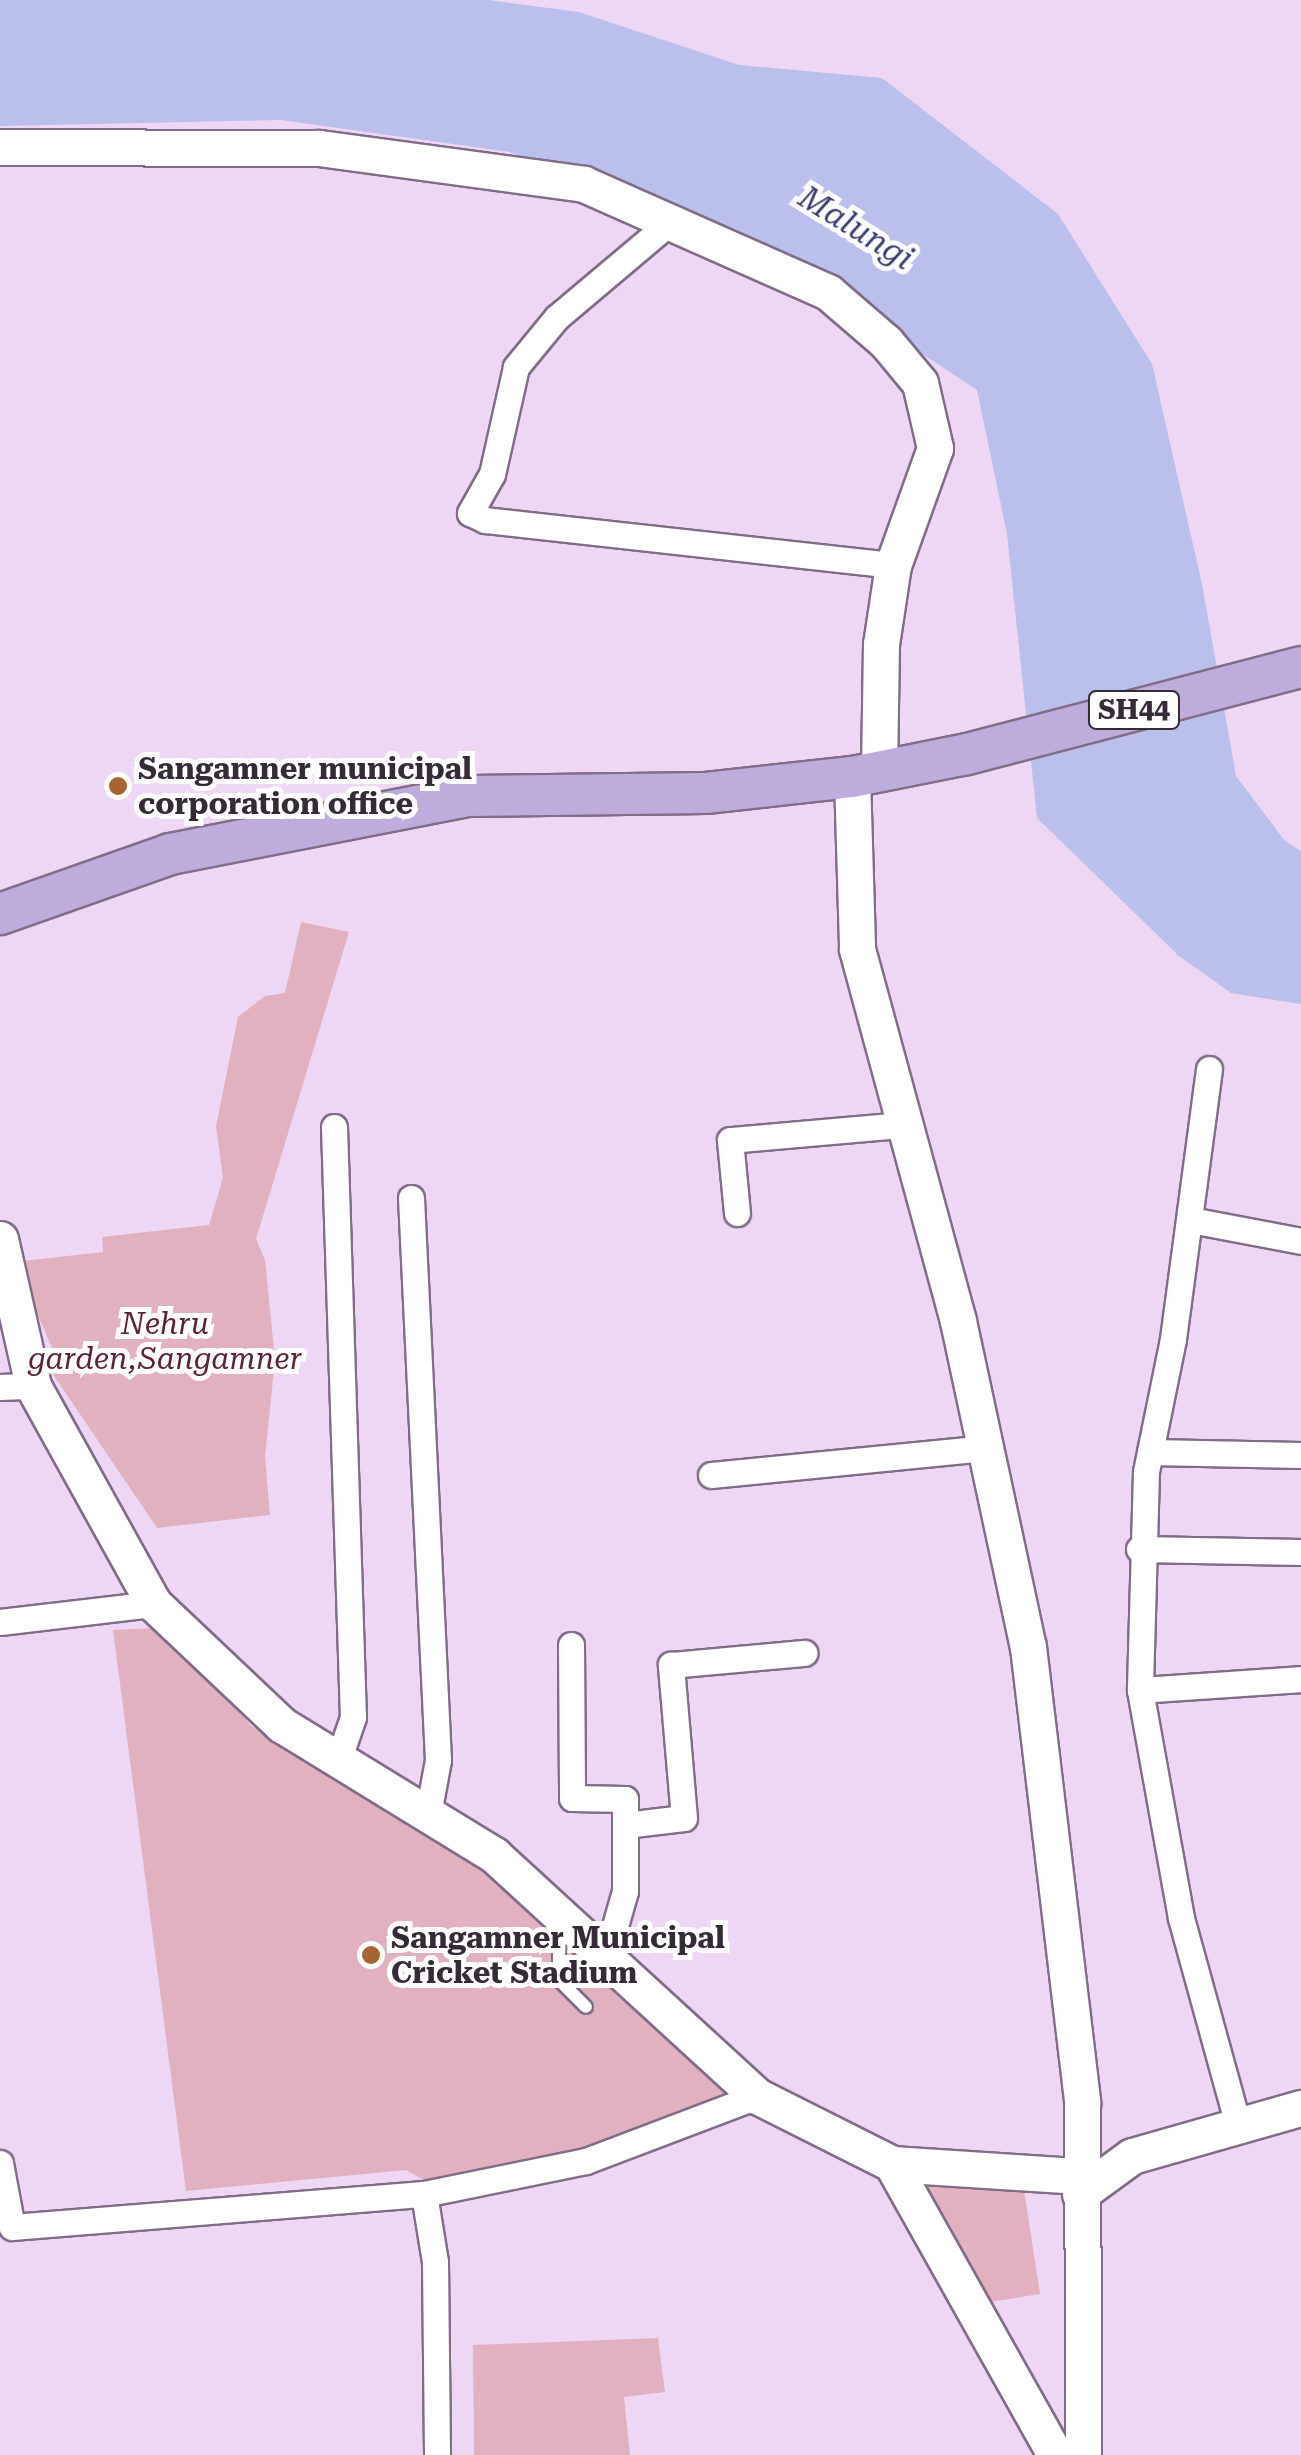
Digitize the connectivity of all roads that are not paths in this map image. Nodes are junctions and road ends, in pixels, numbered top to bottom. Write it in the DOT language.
graph roads {
  1 [pos="0,147"];
  2 [pos="670,222"];
  3 [pos="893,565"];
  4 [pos="1301,667"];
  5 [pos="865,774"];
  6 [pos="0,914"];
  7 [pos="1209,1069"];
  8 [pos="901,1126"];
  9 [pos="334,1127"];
  10 [pos="411,1198"];
  11 [pos="737,1212"];
  12 [pos="1190,1220"];
  13 [pos="0,1239"];
  14 [pos="1301,1241"];
  15 [pos="17,1386"];
  16 [pos="988,1448"];
  17 [pos="1150,1452"];
  18 [pos="1301,1455"];
  19 [pos="712,1475"];
  20 [pos="1139,1549"];
  21 [pos="1301,1552"];
  22 [pos="154,1604"];
  23 [pos="0,1622"];
  24 [pos="570,1645"];
  25 [pos="804,1654"];
  26 [pos="1301,1679"];
  27 [pos="1140,1690"];
  28 [pos="338,1760"];
  29 [pos="428,1814"];
  30 [pos="625,1824"];
  31 [pos="560,1918"];
  32 [pos="605,1961"];
  33 [pos="586,2007"];
  34 [pos="758,2096"];
  35 [pos="1301,2108"];
  36 [pos="1237,2121"];
  37 [pos="0,2163"];
  38 [pos="892,2164"];
  39 [pos="1080,2185"];
  40 [pos="424,2194"];
  41 [pos="437,2455"];
  42 [pos="1055,2455"];
  43 [pos="1083,2455"];
  1 -- 2 [label="street"];
  2 -- 3 [label="street"];
  2 -- 3 [label="street"];
  3 -- 5 [label="street"];
  4 -- 5 [label="main road, SH44"];
  5 -- 6 [label="main road, SH44"];
  5 -- 8 [label="street"];
  7 -- 12 [label="street"];
  8 -- 11 [label="street"];
  8 -- 16 [label="street"];
  9 -- 28 [label="street"];
  10 -- 29 [label="street"];
  12 -- 14 [label="street"];
  12 -- 17 [label="street"];
  13 -- 15 [label="street"];
  15 -- 22 [label="street"];
  16 -- 19 [label="street"];
  16 -- 39 [label="street"];
  17 -- 18 [label="street"];
  17 -- 20 [label="street"];
  20 -- 21 [label="street"];
  20 -- 27 [label="street"];
  22 -- 23 [label="street"];
  22 -- 28 [label="street"];
  24 -- 30 [label="street"];
  25 -- 30 [label="street"];
  26 -- 27 [label="street"];
  27 -- 36 [label="street"];
  28 -- 29 [label="street"];
  29 -- 31 [label="street"];
  30 -- 32 [label="street"];
  31 -- 32 [label="street"];
  31 -- 33 [label="lane"];
  32 -- 34 [label="street"];
  34 -- 38 [label="street"];
  34 -- 40 [label="street"];
  35 -- 36 [label="street"];
  36 -- 39 [label="street"];
  37 -- 40 [label="street"];
  38 -- 39 [label="street"];
  38 -- 42 [label="street"];
  39 -- 43 [label="street"];
  40 -- 41 [label="street"];
}
